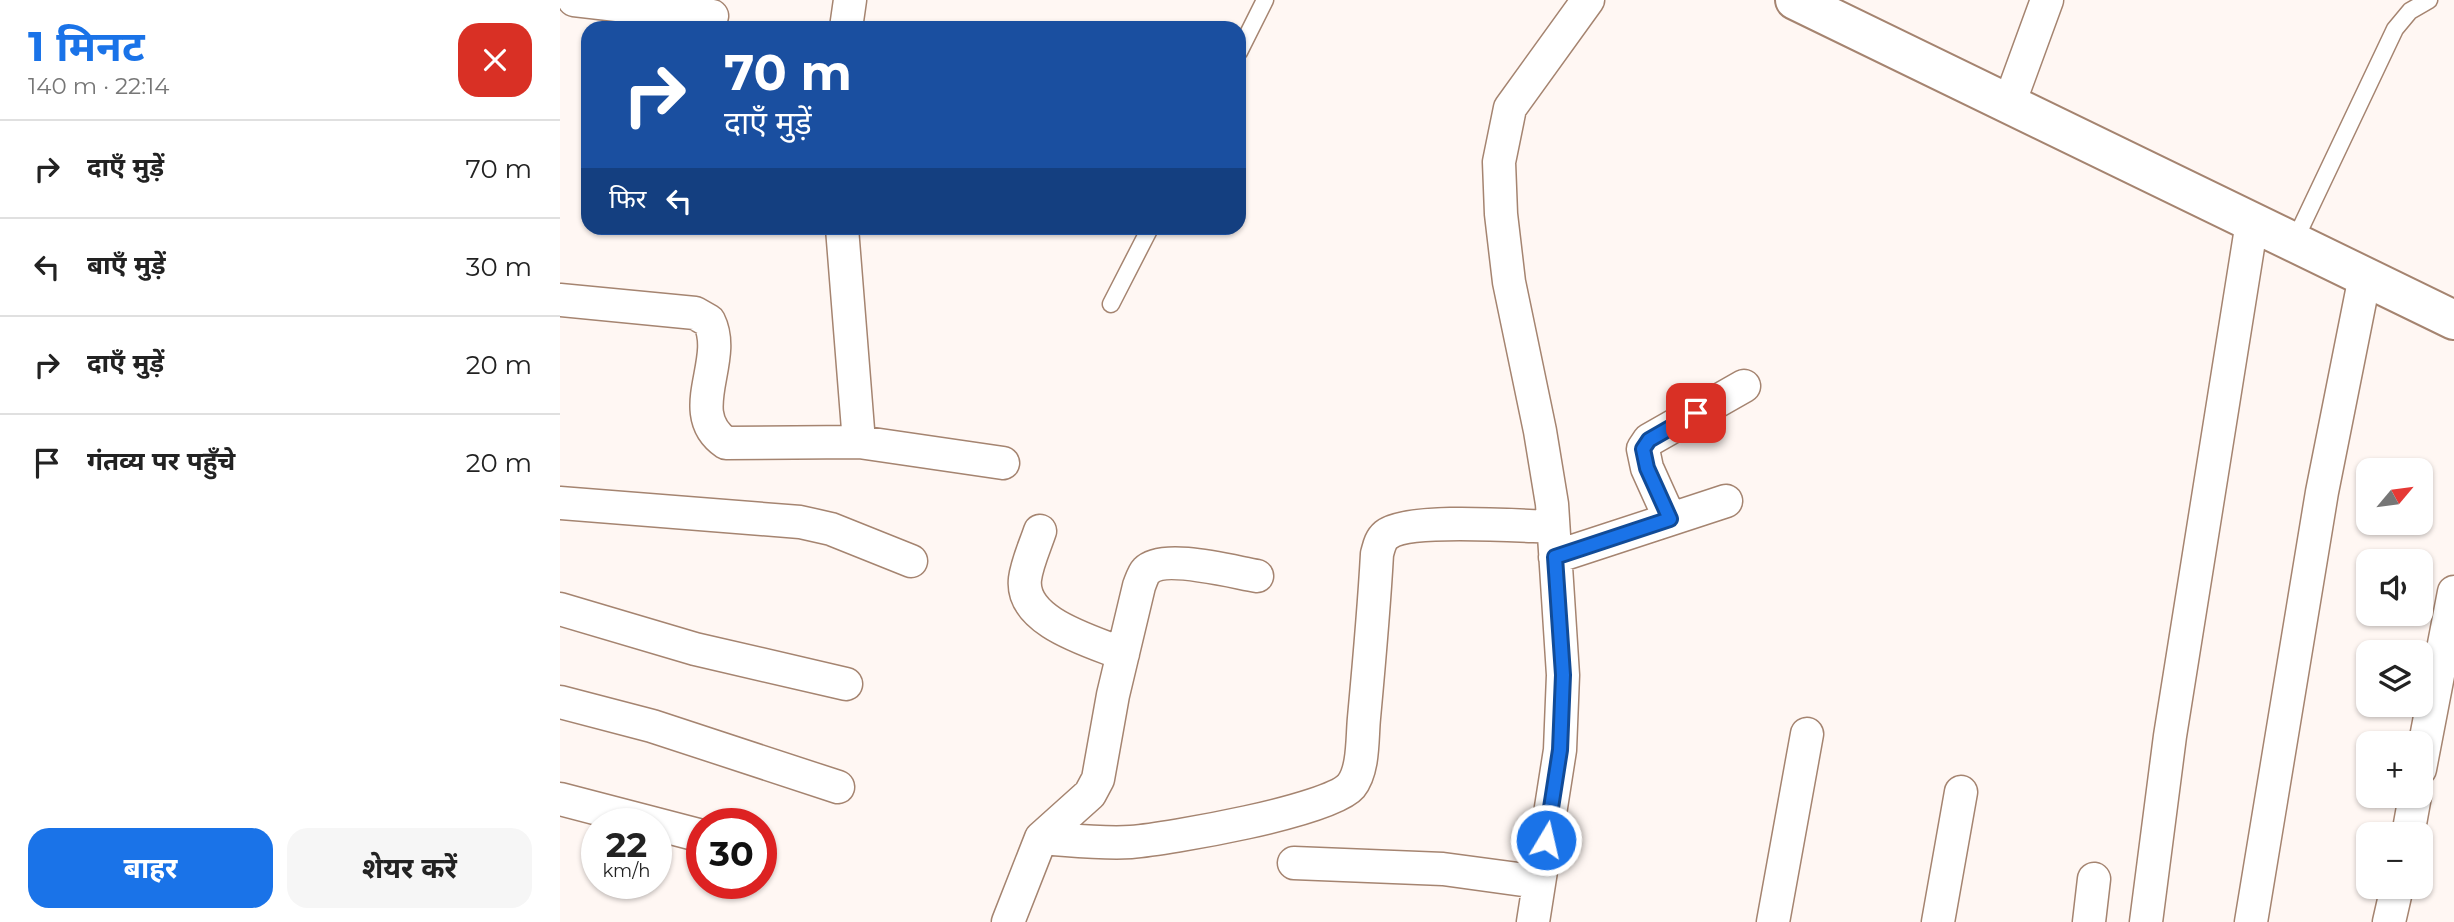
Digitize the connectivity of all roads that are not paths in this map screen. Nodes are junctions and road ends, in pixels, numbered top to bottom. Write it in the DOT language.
graph roads {
  1 [pos="575,0"];
  2 [pos="850,0"];
  3 [pos="1265,0"];
  4 [pos="1588,0"];
  5 [pos="1795,0"];
  6 [pos="2047,0"];
  7 [pos="2429,0"];
  8 [pos="712,16"];
  9 [pos="847,21"];
  10 [pos="1246,38"];
  11 [pos="2009,104"];
  12 [pos="2252,222"];
  13 [pos="843,235"];
  14 [pos="1146,235"];
  15 [pos="2294,242"];
  16 [pos="2365,276"];
  17 [pos="560,300"];
  18 [pos="1111,304"];
  19 [pos="2454,320"];
  20 [pos="1744,386"];
  21 [pos="859,442"];
  22 [pos="1003,463"];
  23 [pos="1726,501"];
  24 [pos="560,503"];
  25 [pos="1670,519"];
  26 [pos="1040,531"];
  27 [pos="1554,542"];
  28 [pos="911,561"];
  29 [pos="1257,576"];
  30 [pos="2454,592"];
  31 [pos="560,609"];
  32 [pos="1123,654"];
  33 [pos="846,684"];
  34 [pos="560,702"];
  35 [pos="2427,731"];
  36 [pos="1807,734"];
  37 [pos="838,787"];
  38 [pos="1961,792"];
  39 [pos="560,799"];
  40 [pos="595,808"];
  41 [pos="1041,838"];
  42 [pos="1294,863"];
  43 [pos="2094,879"];
  44 [pos="1539,882"];
  45 [pos="2394,899"];
  46 [pos="1015,920"];
  47 [pos="1533,922"];
  48 [pos="1773,922"];
  49 [pos="1938,922"];
  50 [pos="2088,922"];
  51 [pos="2146,922"];
  52 [pos="2251,922"];
  53 [pos="2389,922"];
  1 -- 8 [label="street"];
  2 -- 9 [label="street"];
  3 -- 10 [label="lane"];
  4 -- 27 [label="street"];
  5 -- 11 [label="main road"];
  6 -- 11 [label="street"];
  7 -- 15 [label="lane"];
  11 -- 12 [label="main road"];
  12 -- 15 [label="main road"];
  12 -- 51 [label="street"];
  13 -- 21 [label="street"];
  14 -- 18 [label="lane"];
  15 -- 16 [label="main road"];
  16 -- 19 [label="main road"];
  16 -- 52 [label="street"];
  17 -- 21 [label="street"];
  20 -- 25 [label="street"];
  21 -- 22 [label="street"];
  23 -- 25 [label="street"];
  24 -- 28 [label="street"];
  25 -- 27 [label="street"];
  26 -- 32 [label="street"];
  27 -- 41 [label="street"];
  27 -- 44 [label="street"];
  29 -- 32 [label="street"];
  30 -- 35 [label="street"];
  31 -- 33 [label="street"];
  32 -- 41 [label="street"];
  34 -- 37 [label="street"];
  36 -- 48 [label="street"];
  38 -- 49 [label="street"];
  39 -- 40 [label="street"];
  41 -- 46 [label="street"];
  42 -- 44 [label="street"];
  43 -- 50 [label="street"];
  44 -- 47 [label="street"];
  45 -- 53 [label="street"];
}
